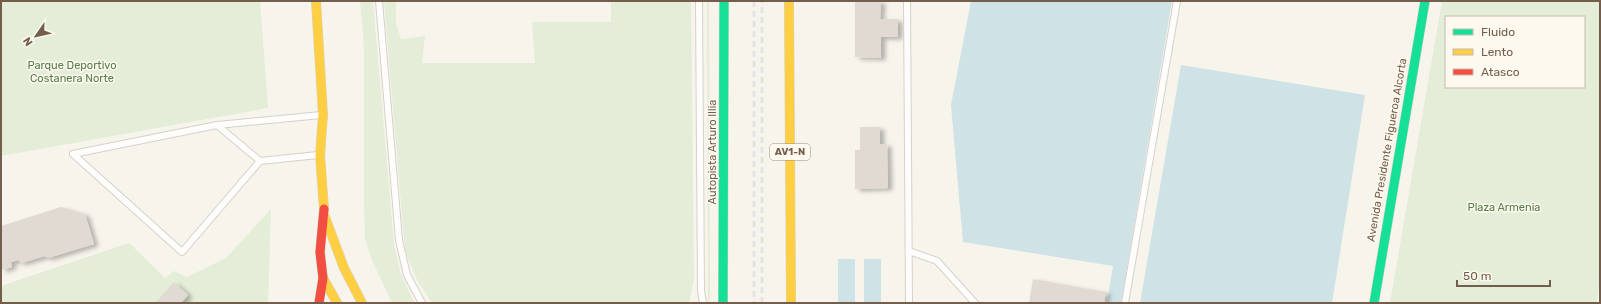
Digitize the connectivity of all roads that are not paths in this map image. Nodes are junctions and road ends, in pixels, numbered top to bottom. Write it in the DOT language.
graph roads {
  1 [pos="316,1"];
  2 [pos="378,1"];
  3 [pos="699,1"];
  4 [pos="724,1"];
  5 [pos="789,1"];
  6 [pos="907,1"];
  7 [pos="1177,1"];
  8 [pos="1425,1"];
  9 [pos="322,114"];
  10 [pos="217,125"];
  11 [pos="320,155"];
  12 [pos="260,161"];
  13 [pos="324,213"];
  14 [pos="909,251"];
  15 [pos="323,278"];
  16 [pos="701,291"];
  17 [pos="357,293"];
  18 [pos="319,303"];
  19 [pos="337,303"];
  20 [pos="354,303"];
  21 [pos="362,303"];
  22 [pos="422,303"];
  23 [pos="699,303"];
  24 [pos="703,303"];
  25 [pos="723,303"];
  26 [pos="792,303"];
  27 [pos="909,303"];
  28 [pos="976,303"];
  29 [pos="1125,303"];
  30 [pos="1374,303"];
  1 -- 9 [label="main road"];
  2 -- 22 [label="lane"];
  3 -- 16 [label="lane"];
  4 -- 25 [label="main road, Autopista Arturo Illia"];
  5 -- 26 [label="main road, AV1-N"];
  6 -- 14 [label="lane"];
  7 -- 29 [label="lane"];
  8 -- 30 [label="main road, Avenida Presidente Figueroa Alcorta"];
  9 -- 10 [label="lane"];
  9 -- 11 [label="main road"];
  10 -- 12 [label="lane"];
  10 -- 12 [label="lane"];
  11 -- 12 [label="lane"];
  11 -- 13 [label="main road"];
  13 -- 15 [label="main road"];
  13 -- 17 [label="main road"];
  14 -- 27 [label="lane"];
  14 -- 28 [label="lane"];
  15 -- 18 [label="main road"];
  15 -- 19 [label="main road"];
  16 -- 23 [label="lane"];
  16 -- 24 [label="lane"];
  17 -- 20 [label="main road"];
  17 -- 21 [label="main road"];
}
